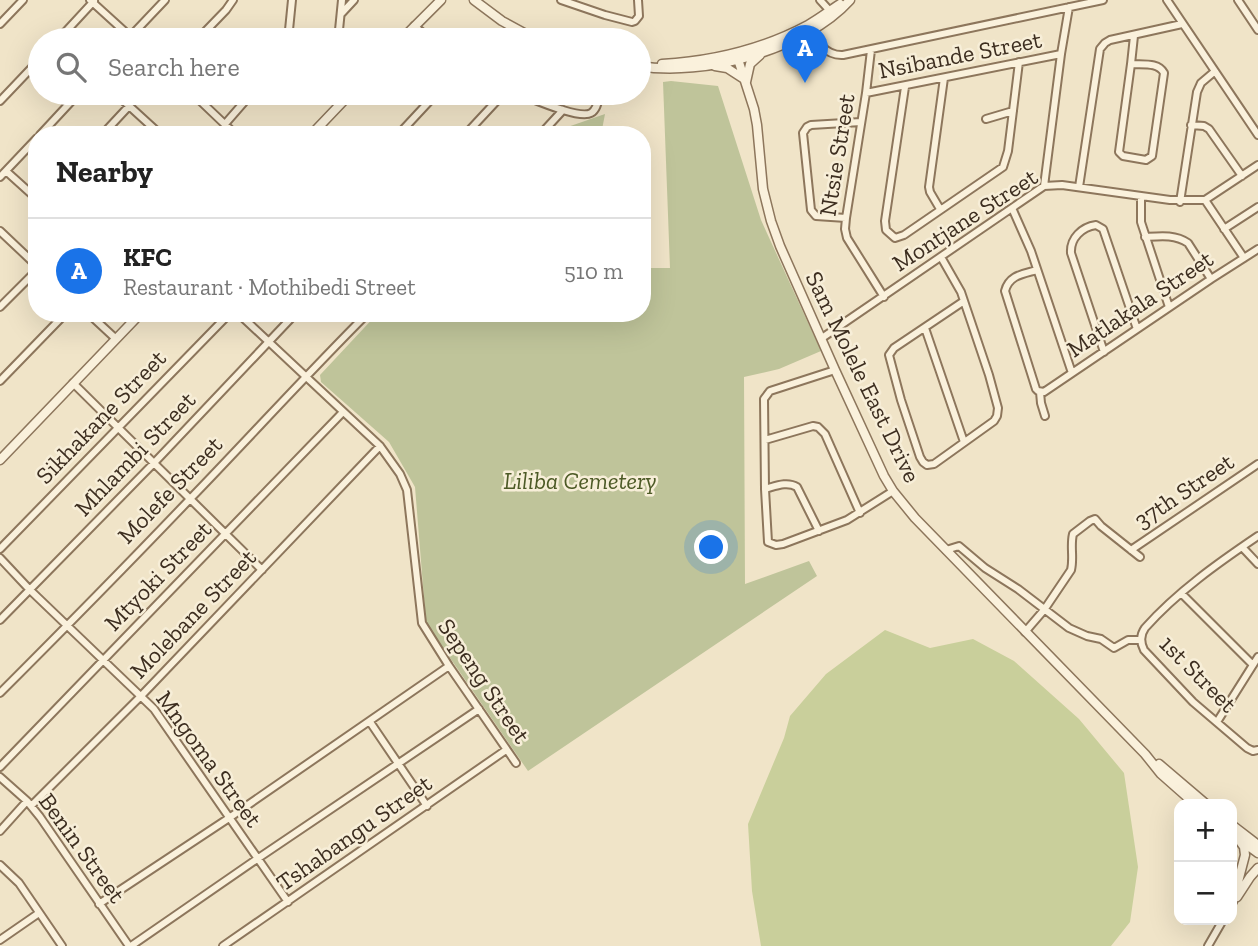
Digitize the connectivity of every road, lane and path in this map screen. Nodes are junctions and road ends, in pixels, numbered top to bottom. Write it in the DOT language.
graph roads {
  1 [pos="23,0"];
  2 [pos="165,0"];
  3 [pos="233,0"];
  4 [pos="292,0"];
  5 [pos="342,0"];
  6 [pos="354,0"];
  7 [pos="441,0"];
  8 [pos="474,0"];
  9 [pos="561,0"];
  10 [pos="638,0"];
  11 [pos="820,0"];
  12 [pos="849,0"];
  13 [pos="1103,0"];
  14 [pos="1167,0"];
  15 [pos="1248,0"];
  16 [pos="93,1"];
  17 [pos="1240,3"];
  18 [pos="1069,7"];
  19 [pos="830,11"];
  20 [pos="341,14"];
  21 [pos="0,24"];
  22 [pos="1182,24"];
  23 [pos="414,26"];
  24 [pos="810,27"];
  25 [pos="69,28"];
  26 [pos="120,28"];
  27 [pos="141,28"];
  28 [pos="209,28"];
  29 [pos="289,28"];
  30 [pos="339,28"];
  31 [pos="417,28"];
  32 [pos="515,28"];
  33 [pos="1258,30"];
  34 [pos="1134,36"];
  35 [pos="870,50"];
  36 [pos="765,51"];
  37 [pos="1061,54"];
  38 [pos="737,56"];
  39 [pos="1019,62"];
  40 [pos="1131,64"];
  41 [pos="651,65"];
  42 [pos="711,65"];
  43 [pos="651,67"];
  44 [pos="28,72"];
  45 [pos="1214,72"];
  46 [pos="944,78"];
  47 [pos="745,82"];
  48 [pos="905,87"];
  49 [pos="866,93"];
  50 [pos="0,101"];
  51 [pos="68,105"];
  52 [pos="205,105"];
  53 [pos="242,105"];
  54 [pos="340,105"];
  55 [pos="426,105"];
  56 [pos="493,105"];
  57 [pos="549,105"];
  58 [pos="597,105"];
  59 [pos="129,106"];
  60 [pos="563,110"];
  61 [pos="1013,111"];
  62 [pos="986,119"];
  63 [pos="861,122"];
  64 [pos="225,124"];
  65 [pos="1191,125"];
  66 [pos="48,126"];
  67 [pos="110,126"];
  68 [pos="151,126"];
  69 [pos="320,126"];
  70 [pos="406,126"];
  71 [pos="473,126"];
  72 [pos="548,126"];
  73 [pos="1258,135"];
  74 [pos="28,147"];
  75 [pos="1258,165"];
  76 [pos="6,171"];
  77 [pos="1242,176"];
  78 [pos="0,177"];
  79 [pos="1044,186"];
  80 [pos="1079,187"];
  81 [pos="28,191"];
  82 [pos="1141,197"];
  83 [pos="1205,200"];
  84 [pos="1180,202"];
  85 [pos="1258,207"];
  86 [pos="1012,208"];
  87 [pos="940,209"];
  88 [pos="846,218"];
  89 [pos="1224,229"];
  90 [pos="0,230"];
  91 [pos="7,237"];
  92 [pos="1145,237"];
  93 [pos="0,244"];
  94 [pos="1258,249"];
  95 [pos="941,257"];
  96 [pos="1244,258"];
  97 [pos="28,259"];
  98 [pos="1037,270"];
  99 [pos="28,277"];
  100 [pos="1211,279"];
  101 [pos="884,297"];
  102 [pos="964,301"];
  103 [pos="0,307"];
  104 [pos="1169,307"];
  105 [pos="57,322"];
  106 [pos="98,322"];
  107 [pos="132,322"];
  108 [pos="221,322"];
  109 [pos="247,322"];
  110 [pos="288,322"];
  111 [pos="359,322"];
  112 [pos="925,328"];
  113 [pos="1137,329"];
  114 [pos="822,338"];
  115 [pos="116,339"];
  116 [pos="268,343"];
  117 [pos="1104,352"];
  118 [pos="835,370"];
  119 [pos="1072,373"];
  120 [pos="304,377"];
  121 [pos="0,381"];
  122 [pos="73,383"];
  123 [pos="1042,392"];
  124 [pos="343,412"];
  125 [pos="1045,416"];
  126 [pos="118,427"];
  127 [pos="765,440"];
  128 [pos="964,442"];
  129 [pos="380,446"];
  130 [pos="0,460"];
  131 [pos="154,463"];
  132 [pos="1258,464"];
  133 [pos="765,489"];
  134 [pos="893,491"];
  135 [pos="191,498"];
  136 [pos="860,513"];
  137 [pos="818,531"];
  138 [pos="226,534"];
  139 [pos="1258,536"];
  140 [pos="1242,547"];
  141 [pos="0,549"];
  142 [pos="946,550"];
  143 [pos="1131,550"];
  144 [pos="1140,557"];
  145 [pos="0,558"];
  146 [pos="1258,564"];
  147 [pos="262,570"];
  148 [pos="30,590"];
  149 [pos="1181,593"];
  150 [pos="1044,610"];
  151 [pos="0,621"];
  152 [pos="68,625"];
  153 [pos="1025,632"];
  154 [pos="1141,640"];
  155 [pos="1258,657"];
  156 [pos="103,659"];
  157 [pos="1253,665"];
  158 [pos="449,666"];
  159 [pos="0,693"];
  160 [pos="141,696"];
  161 [pos="479,709"];
  162 [pos="370,722"];
  163 [pos="1217,722"];
  164 [pos="506,750"];
  165 [pos="1258,750"];
  166 [pos="1145,754"];
  167 [pos="516,763"];
  168 [pos="399,764"];
  169 [pos="0,767"];
  170 [pos="0,777"];
  171 [pos="1189,799"];
  172 [pos="1200,799"];
  173 [pos="29,804"];
  174 [pos="427,806"];
  175 [pos="229,818"];
  176 [pos="1237,829"];
  177 [pos="0,831"];
  178 [pos="1237,838"];
  179 [pos="1240,840"];
  180 [pos="1258,845"];
  181 [pos="1258,852"];
  182 [pos="257,859"];
  183 [pos="1258,862"];
  184 [pos="0,865"];
  185 [pos="1258,869"];
  186 [pos="1237,887"];
  187 [pos="1237,896"];
  188 [pos="1237,897"];
  189 [pos="288,902"];
  190 [pos="99,904"];
  191 [pos="39,913"];
  192 [pos="1220,925"];
  193 [pos="0,940"];
  194 [pos="62,946"];
  195 [pos="130,946"];
  196 [pos="223,946"];
  197 [pos="1208,946"];
  1 -- 21 [label="street"];
  2 -- 27 [label="street"];
  3 -- 28 [label="street"];
  4 -- 29 [label="street"];
  5 -- 20 [label="street"];
  6 -- 20 [label="street"];
  7 -- 23 [label="street"];
  8 -- 32 [label="street"];
  9 -- 10 [label="street"];
  11 -- 19 [label="street"];
  12 -- 19 [label="street"];
  12 -- 24 [label="street"];
  13 -- 18 [label="street"];
  14 -- 22 [label="street"];
  15 -- 17 [label="street"];
  16 -- 25 [label="street"];
  16 -- 26 [label="street"];
  17 -- 33 [label="street"];
  18 -- 35 [label="street"];
  18 -- 37 [label="street"];
  19 -- 24 [label="street"];
  20 -- 30 [label="street"];
  22 -- 34 [label="street"];
  22 -- 45 [label="street"];
  23 -- 31 [label="street"];
  24 -- 35 [label="street"];
  24 -- 36 [label="street"];
  24 -- 38 [label="street"];
  34 -- 40 [label="street"];
  34 -- 80 [label="street"];
  35 -- 49 [label="street, Ntsie Street"];
  36 -- 38 [label="street"];
  36 -- 47 [label="street"];
  37 -- 39 [label="street, Nsibande Street"];
  37 -- 79 [label="street"];
  38 -- 41 [label="street"];
  38 -- 42 [label="street"];
  38 -- 47 [label="street, Sam Molele East Drive"];
  39 -- 46 [label="street, Nsibande Street"];
  39 -- 61 [label="street"];
  40 -- 40 [label="street"];
  42 -- 43 [label="street"];
  42 -- 47 [label="street"];
  44 -- 50 [label="street"];
  45 -- 65 [label="street"];
  45 -- 73 [label="street"];
  46 -- 48 [label="street, Nsibande Street"];
  46 -- 87 [label="street"];
  47 -- 114 [label="street, Sam Molele East Drive"];
  48 -- 49 [label="street, Nsibande Street"];
  48 -- 87 [label="street"];
  49 -- 63 [label="street, Ntsie Street"];
  51 -- 66 [label="street"];
  52 -- 64 [label="street"];
  53 -- 64 [label="street"];
  54 -- 69 [label="street"];
  55 -- 70 [label="street"];
  56 -- 71 [label="street"];
  57 -- 60 [label="street"];
  58 -- 60 [label="street"];
  59 -- 67 [label="street"];
  59 -- 68 [label="street"];
  60 -- 72 [label="street"];
  61 -- 62 [label="street"];
  61 -- 87 [label="street"];
  63 -- 88 [label="street, Ntsie Street"];
  63 -- 88 [label="street"];
  65 -- 77 [label="street"];
  65 -- 84 [label="street"];
  74 -- 76 [label="street"];
  75 -- 77 [label="street, Montjane Street"];
  76 -- 78 [label="street"];
  76 -- 81 [label="street"];
  77 -- 83 [label="street, Montjane Street"];
  79 -- 80 [label="street, Montjane Street"];
  79 -- 86 [label="street, Montjane Street"];
  80 -- 82 [label="street, Montjane Street"];
  82 -- 84 [label="street, Montjane Street"];
  82 -- 92 [label="street"];
  83 -- 84 [label="street, Montjane Street"];
  83 -- 89 [label="street"];
  85 -- 89 [label="street"];
  86 -- 95 [label="street, Montjane Street"];
  86 -- 98 [label="street"];
  88 -- 101 [label="street, Ntsie Street"];
  89 -- 96 [label="street"];
  90 -- 91 [label="street"];
  91 -- 93 [label="street"];
  91 -- 97 [label="street"];
  92 -- 100 [label="street"];
  92 -- 104 [label="street"];
  94 -- 96 [label="street, Matlakala Street"];
  95 -- 101 [label="street, Montjane Street"];
  95 -- 102 [label="street"];
  96 -- 100 [label="street, Matlakala Street"];
  98 -- 119 [label="street"];
  98 -- 123 [label="street"];
  99 -- 103 [label="street"];
  100 -- 104 [label="street, Matlakala Street"];
  101 -- 114 [label="street, Montjane Street"];
  102 -- 112 [label="street"];
  102 -- 128 [label="street"];
  104 -- 113 [label="street, Matlakala Street"];
  105 -- 121 [label="street"];
  106 -- 115 [label="street"];
  107 -- 115 [label="street"];
  108 -- 126 [label="street, Sikhakane Street"];
  109 -- 116 [label="street, Sepeng Street"];
  110 -- 116 [label="street, Mhlambi Street"];
  111 -- 120 [label="street, Molefe Street"];
  112 -- 128 [label="street"];
  112 -- 128 [label="street"];
  113 -- 117 [label="street, Matlakala Street"];
  113 -- 117 [label="street"];
  114 -- 118 [label="street, Sam Molele East Drive"];
  115 -- 122 [label="street"];
  116 -- 120 [label="street, Sepeng Street"];
  116 -- 131 [label="street, Mhlambi Street"];
  117 -- 119 [label="street, Matlakala Street"];
  118 -- 127 [label="street"];
  118 -- 134 [label="street, Sam Molele East Drive"];
  119 -- 123 [label="street, Matlakala Street"];
  120 -- 124 [label="street, Sepeng Street"];
  120 -- 135 [label="street, Molefe Street"];
  122 -- 126 [label="street"];
  122 -- 130 [label="street"];
  123 -- 125 [label="street"];
  124 -- 129 [label="street, Sepeng Street"];
  124 -- 138 [label="street, Mtyoki Street"];
  126 -- 131 [label="street"];
  126 -- 141 [label="street, Sikhakane Street"];
  127 -- 133 [label="street"];
  127 -- 136 [label="street"];
  129 -- 147 [label="street, Molebane Street"];
  129 -- 158 [label="street, Sepeng Street"];
  131 -- 135 [label="street"];
  131 -- 148 [label="street, Mhlambi Street"];
  132 -- 143 [label="street, 37th Street"];
  133 -- 137 [label="street"];
  133 -- 137 [label="street"];
  134 -- 136 [label="street"];
  134 -- 142 [label="street, Sam Molele East Drive"];
  135 -- 138 [label="street"];
  135 -- 152 [label="street, Molefe Street"];
  136 -- 137 [label="street"];
  138 -- 147 [label="street"];
  138 -- 156 [label="street, Mtyoki Street"];
  139 -- 140 [label="street, 1st Street"];
  140 -- 146 [label="street"];
  140 -- 149 [label="street, 1st Street"];
  142 -- 150 [label="street"];
  142 -- 153 [label="street, Sam Molele East Drive"];
  143 -- 144 [label="street"];
  143 -- 150 [label="street"];
  145 -- 148 [label="street, Mngoma Street"];
  147 -- 160 [label="street, Molebane Street"];
  148 -- 151 [label="street, Mhlambi Street"];
  148 -- 152 [label="street, Mngoma Street"];
  149 -- 154 [label="street, 1st Street"];
  149 -- 157 [label="street"];
  150 -- 153 [label="street"];
  150 -- 154 [label="street"];
  152 -- 156 [label="street, Mngoma Street"];
  152 -- 159 [label="street, Molefe Street"];
  153 -- 166 [label="street, Sam Molele East Drive"];
  154 -- 163 [label="street, 1st Street"];
  155 -- 157 [label="street"];
  156 -- 160 [label="street, Mngoma Street"];
  156 -- 169 [label="street, Mtyoki Street"];
  157 -- 163 [label="street"];
  158 -- 161 [label="street, Sepeng Street"];
  158 -- 162 [label="street"];
  160 -- 173 [label="street, Molebane Street"];
  160 -- 175 [label="street, Mngoma Street"];
  161 -- 164 [label="street, Sepeng Street"];
  161 -- 168 [label="street"];
  162 -- 168 [label="street"];
  162 -- 175 [label="street"];
  163 -- 165 [label="street, 1st Street"];
  164 -- 167 [label="street, Sepeng Street"];
  164 -- 174 [label="street, Tshabangu Street"];
  166 -- 171 [label="street, Sam Molele East Drive"];
  166 -- 172 [label="street, Sam Molele East Drive"];
  168 -- 174 [label="street"];
  168 -- 182 [label="street"];
  170 -- 173 [label="street, Benin Street"];
  173 -- 177 [label="street, Molebane Street"];
  173 -- 190 [label="street, Benin Street"];
  174 -- 189 [label="street, Tshabangu Street"];
  175 -- 182 [label="street, Mngoma Street"];
  175 -- 190 [label="street"];
  176 -- 180 [label="street"];
  178 -- 179 [label="street"];
  179 -- 181 [label="street"];
  179 -- 186 [label="street"];
  182 -- 189 [label="street, Mngoma Street"];
  182 -- 195 [label="street"];
  183 -- 187 [label="street"];
  184 -- 191 [label="street"];
  185 -- 188 [label="street"];
  189 -- 196 [label="street, Tshabangu Street"];
  190 -- 195 [label="street, Benin Street"];
  191 -- 193 [label="street"];
  191 -- 194 [label="street"];
  192 -- 197 [label="street"];
}
